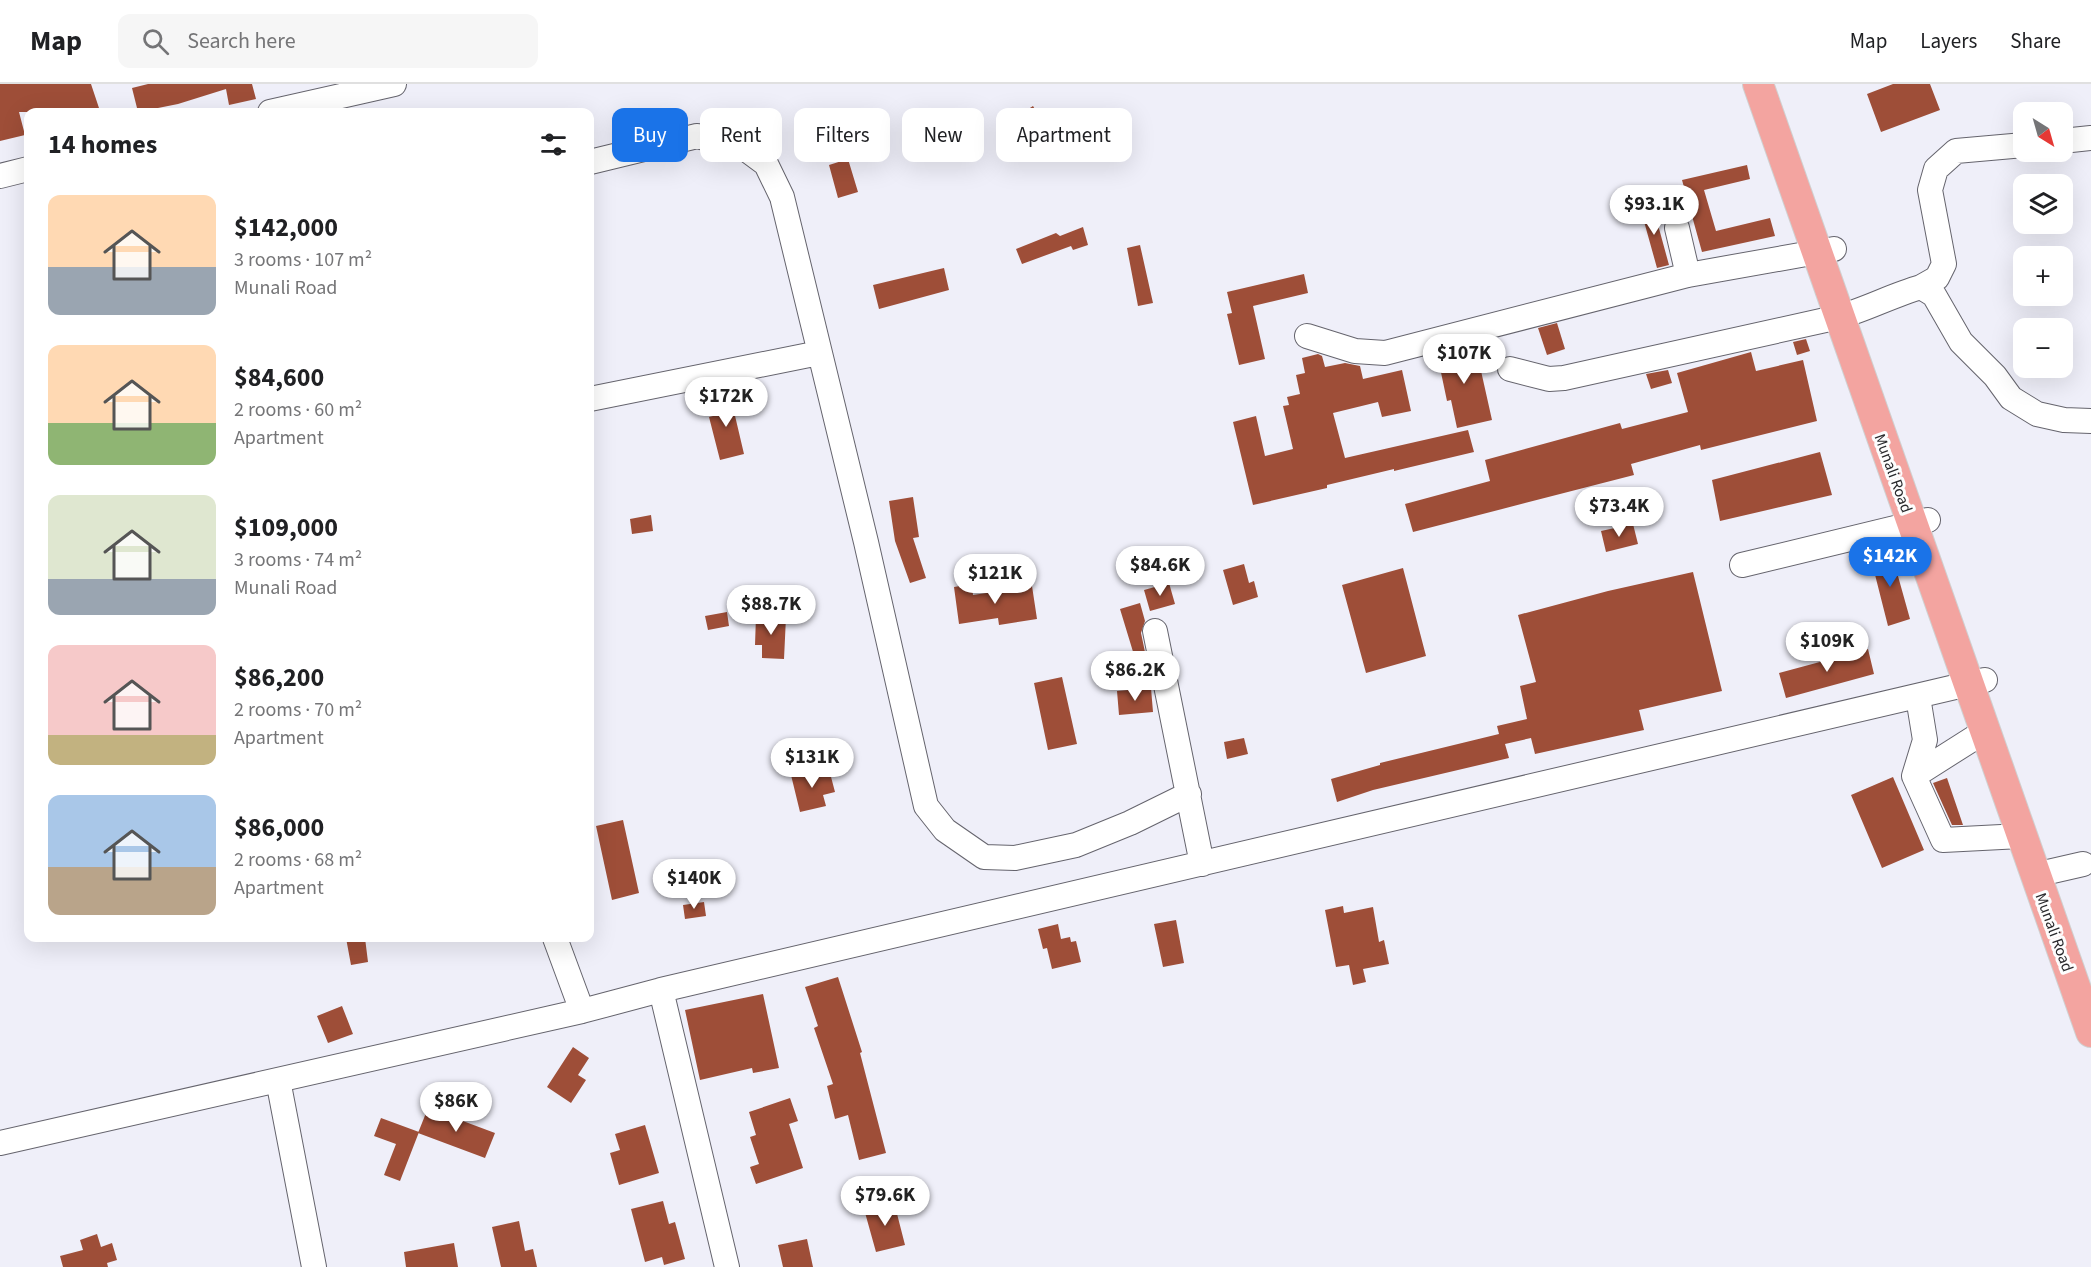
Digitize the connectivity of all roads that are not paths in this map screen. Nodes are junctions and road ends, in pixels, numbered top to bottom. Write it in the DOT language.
graph roads {
  1 [pos="394,84"];
  2 [pos="1758,84"];
  3 [pos="1777,84"];
  4 [pos="353,88"];
  5 [pos="284,108"];
  6 [pos="2091,138"];
  7 [pos="2073,140"];
  8 [pos="2013,146"];
  9 [pos="594,161"];
  10 [pos="24,170"];
  11 [pos="0,176"];
  12 [pos="1677,228"];
  13 [pos="1825,250"];
  14 [pos="1688,275"];
  15 [pos="1921,287"];
  16 [pos="1847,315"];
  17 [pos="1307,336"];
  18 [pos="819,353"];
  19 [pos="1510,369"];
  20 [pos="594,398"];
  21 [pos="2091,421"];
  22 [pos="1920,522"];
  23 [pos="1742,565"];
  24 [pos="1155,631"];
  25 [pos="1977,682"];
  26 [pos="1918,696"];
  27 [pos="1986,731"];
  28 [pos="1914,776"];
  29 [pos="1189,794"];
  30 [pos="2020,836"];
  31 [pos="1202,864"];
  32 [pos="2083,864"];
  33 [pos="2042,874"];
  34 [pos="556,942"];
  35 [pos="2091,983"];
  36 [pos="661,990"];
  37 [pos="582,1011"];
  38 [pos="2091,1032"];
  39 [pos="278,1080"];
  40 [pos="0,1143"];
  41 [pos="314,1267"];
  42 [pos="727,1267"];
  1 -- 4 [label="street"];
  2 -- 13 [label="main road, Munali Road"];
  3 -- 13 [label="main road, Munali Road"];
  4 -- 5 [label="street"];
  6 -- 7 [label="street"];
  8 -- 15 [label="street"];
  9 -- 18 [label="street"];
  10 -- 11 [label="street"];
  12 -- 14 [label="street"];
  13 -- 14 [label="street"];
  13 -- 16 [label="main road, Munali Road"];
  14 -- 17 [label="street"];
  15 -- 16 [label="street"];
  15 -- 21 [label="street"];
  16 -- 19 [label="street"];
  16 -- 22 [label="main road, Munali Road"];
  18 -- 20 [label="street"];
  18 -- 29 [label="street"];
  22 -- 23 [label="street"];
  22 -- 25 [label="main road, Munali Road"];
  24 -- 29 [label="street"];
  25 -- 26 [label="street"];
  25 -- 27 [label="main road, Munali Road"];
  25 -- 33 [label="main road, Munali Road"];
  26 -- 28 [label="street"];
  26 -- 31 [label="street"];
  27 -- 28 [label="street"];
  27 -- 30 [label="main road, Munali Road"];
  28 -- 30 [label="street"];
  29 -- 31 [label="street"];
  30 -- 33 [label="main road, Munali Road"];
  31 -- 36 [label="street"];
  32 -- 33 [label="street"];
  33 -- 35 [label="main road, Munali Road"];
  33 -- 38 [label="main road, Munali Road"];
  34 -- 37 [label="street"];
  36 -- 37 [label="street"];
  36 -- 42 [label="street"];
  37 -- 39 [label="street"];
  39 -- 40 [label="street"];
  39 -- 41 [label="street"];
}
